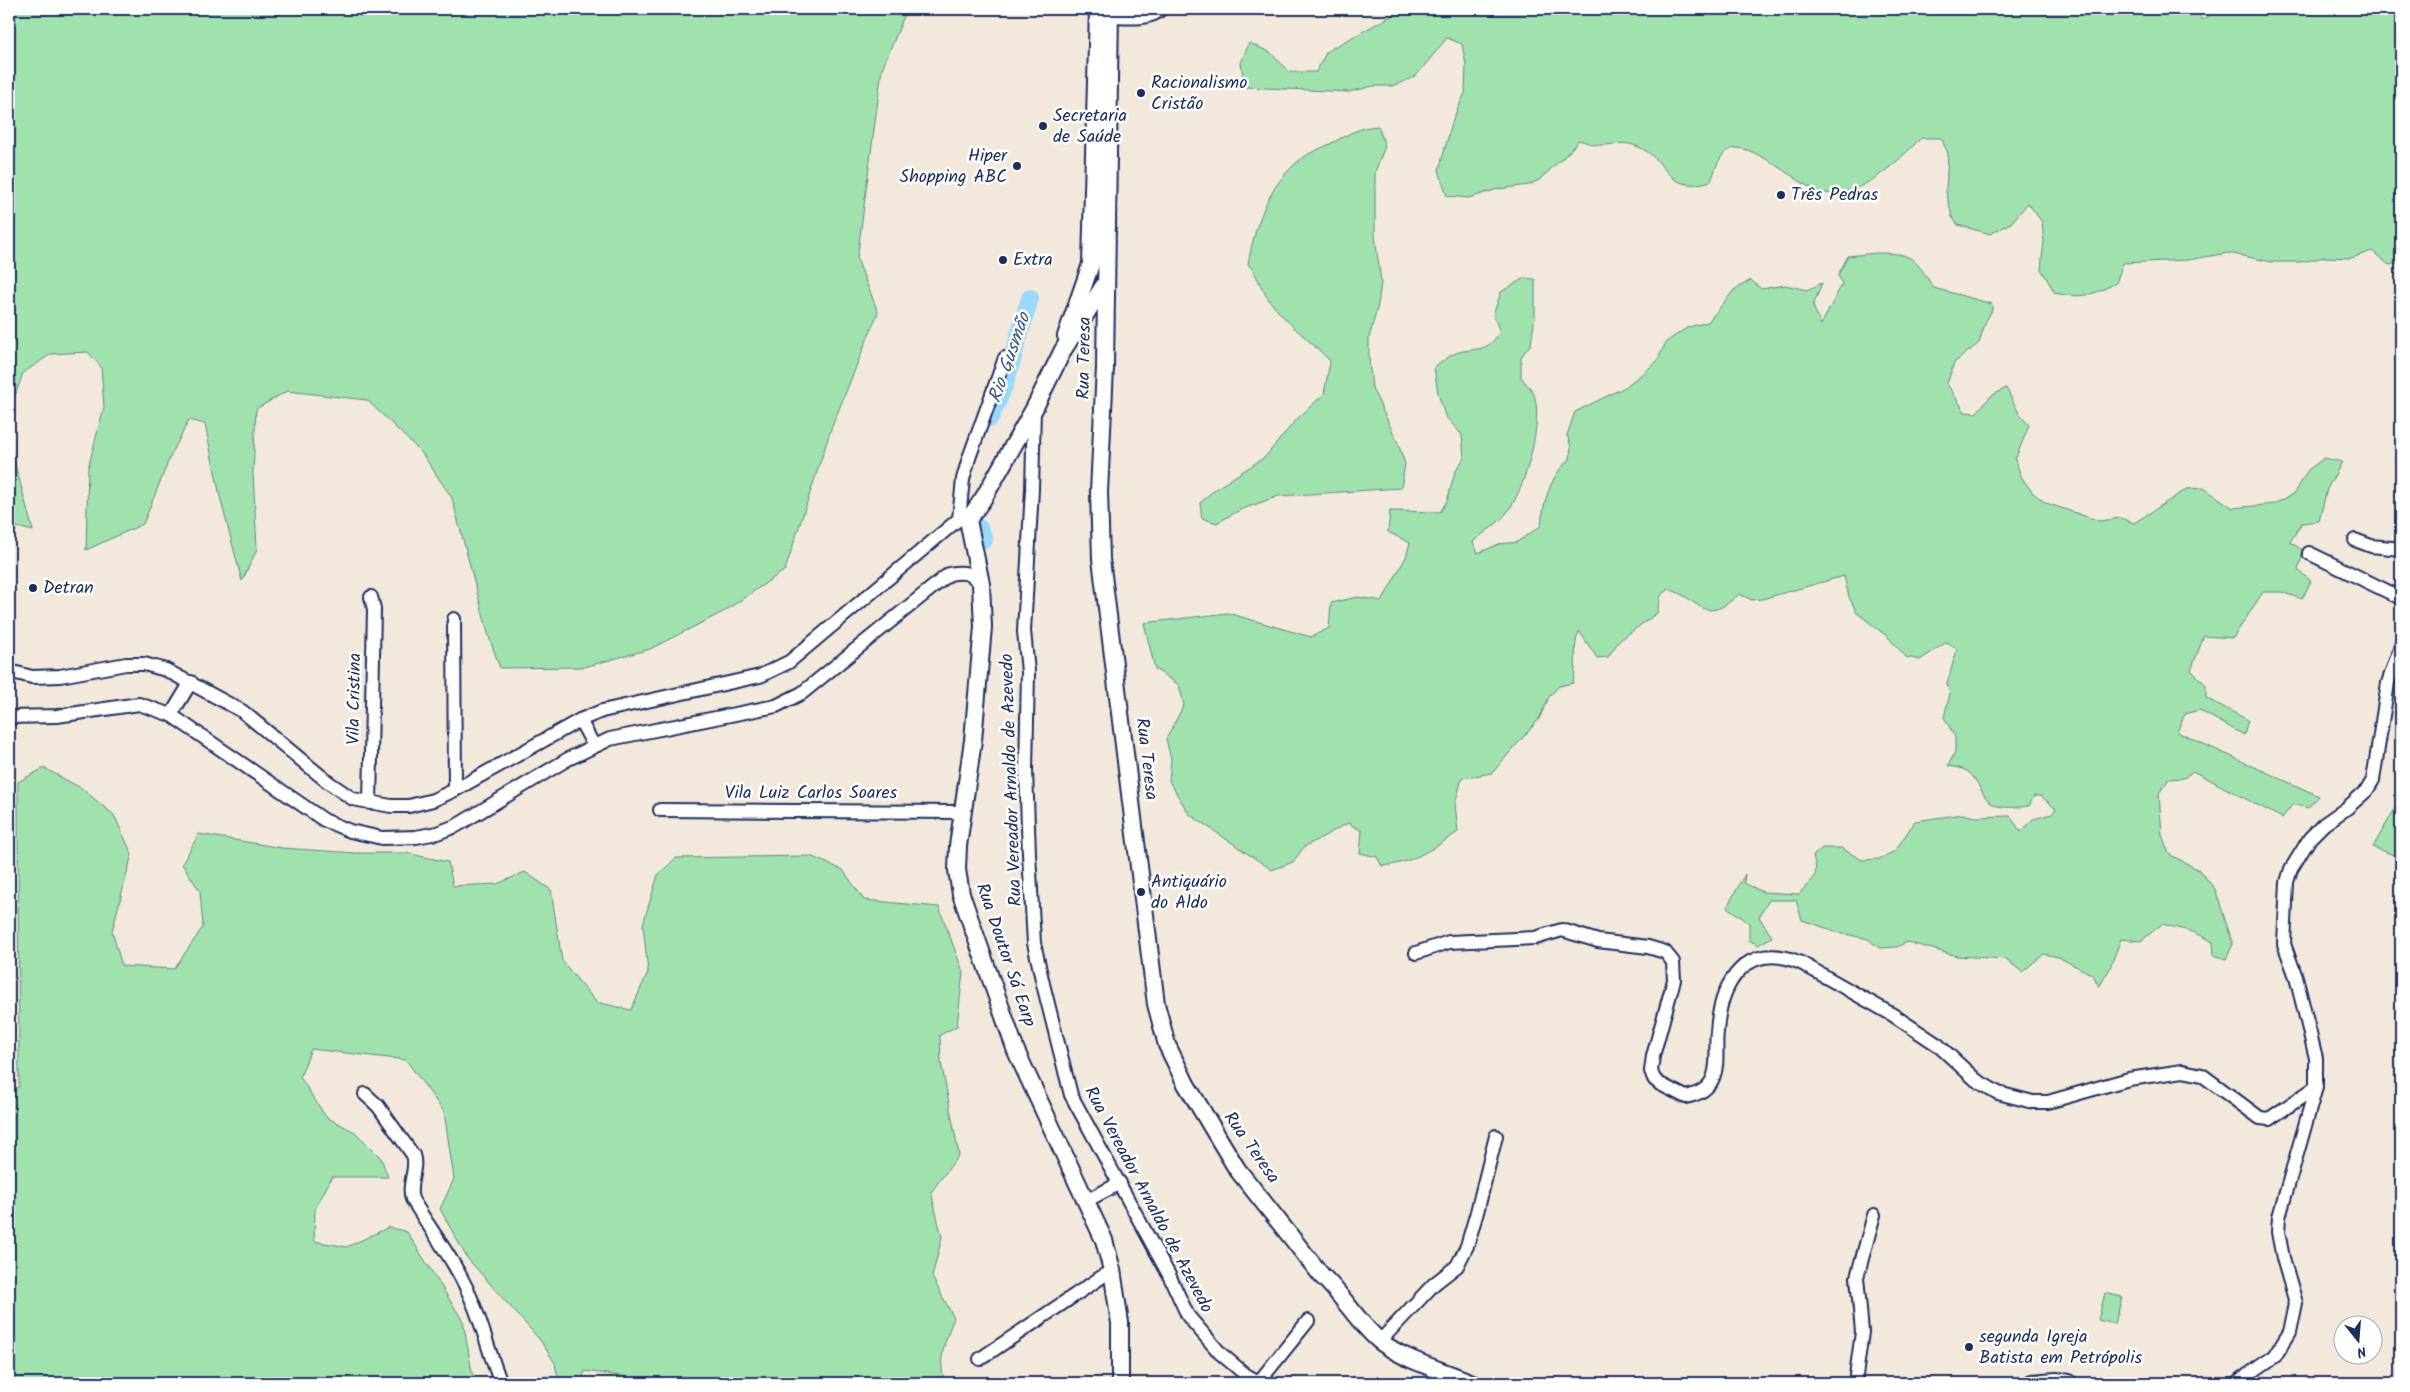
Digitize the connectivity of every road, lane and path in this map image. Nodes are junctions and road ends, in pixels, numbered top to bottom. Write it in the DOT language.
graph roads {
  1 [pos="1161,9"];
  2 [pos="1106,12"];
  3 [pos="1098,264"];
  4 [pos="1106,282"];
  5 [pos="1063,350"];
  6 [pos="1005,358"];
  7 [pos="1034,409"];
  8 [pos="963,520"];
  9 [pos="2355,540"];
  10 [pos="2401,549"];
  11 [pos="2309,553"];
  12 [pos="976,554"];
  13 [pos="949,574"];
  14 [pos="981,584"];
  15 [pos="371,597"];
  16 [pos="2401,598"];
  17 [pos="454,619"];
  18 [pos="2401,646"];
  19 [pos="9,670"];
  20 [pos="191,682"];
  21 [pos="171,715"];
  22 [pos="9,717"];
  23 [pos="580,720"];
  24 [pos="594,746"];
  25 [pos="454,790"];
  26 [pos="370,803"];
  27 [pos="660,810"];
  28 [pos="961,812"];
  29 [pos="1416,953"];
  30 [pos="2315,1088"];
  31 [pos="365,1094"];
  32 [pos="1496,1136"];
  33 [pos="1120,1183"];
  34 [pos="1086,1201"];
  35 [pos="1874,1215"];
  36 [pos="1112,1270"];
  37 [pos="1308,1321"];
  38 [pos="1380,1341"];
  39 [pos="980,1359"];
  40 [pos="501,1383"];
  41 [pos="1120,1383"];
  42 [pos="1259,1383"];
  43 [pos="1472,1383"];
  44 [pos="1855,1383"];
  45 [pos="2032,1383"];
  46 [pos="2069,1383"];
  47 [pos="2236,1383"];
  1 -- 2 [label="street"];
  2 -- 3 [label="main road, Rua Teresa"];
  3 -- 4 [label="main road, Rua Teresa"];
  3 -- 5 [label="main road"];
  4 -- 5 [label="main road"];
  4 -- 38 [label="main road, Rua Teresa"];
  5 -- 7 [label="main road"];
  6 -- 8 [label="street"];
  7 -- 8 [label="main road"];
  7 -- 33 [label="street, Rua Vereador Arnaldo de Azevedo"];
  8 -- 12 [label="main road, Rua Doutor Sá Earp"];
  8 -- 23 [label="street"];
  9 -- 10 [label="street"];
  11 -- 16 [label="street"];
  12 -- 13 [label="street"];
  12 -- 14 [label="main road, Rua Doutor Sá Earp"];
  13 -- 14 [label="street"];
  13 -- 24 [label="street"];
  14 -- 28 [label="main road, Rua Doutor Sá Earp"];
  15 -- 26 [label="street, Vila Cristina"];
  17 -- 25 [label="street"];
  18 -- 30 [label="street"];
  19 -- 20 [label="street"];
  20 -- 21 [label="street"];
  20 -- 26 [label="street"];
  21 -- 22 [label="street"];
  21 -- 24 [label="street"];
  23 -- 24 [label="street"];
  23 -- 25 [label="street"];
  25 -- 26 [label="street"];
  27 -- 28 [label="street, Vila Luiz Carlos Soares"];
  28 -- 34 [label="main road, Rua Doutor Sá Earp"];
  29 -- 30 [label="street"];
  30 -- 47 [label="street"];
  31 -- 40 [label="street"];
  32 -- 38 [label="street"];
  33 -- 34 [label="street"];
  33 -- 42 [label="street, Rua Vereador Arnaldo de Azevedo"];
  34 -- 36 [label="main road, Rua Doutor Sá Earp"];
  35 -- 44 [label="street"];
  36 -- 39 [label="street"];
  36 -- 41 [label="main road, Rua Doutor Sá Earp"];
  37 -- 42 [label="street"];
  38 -- 43 [label="main road, Rua Teresa"];
  45 -- 46 [label="main road"];
}
